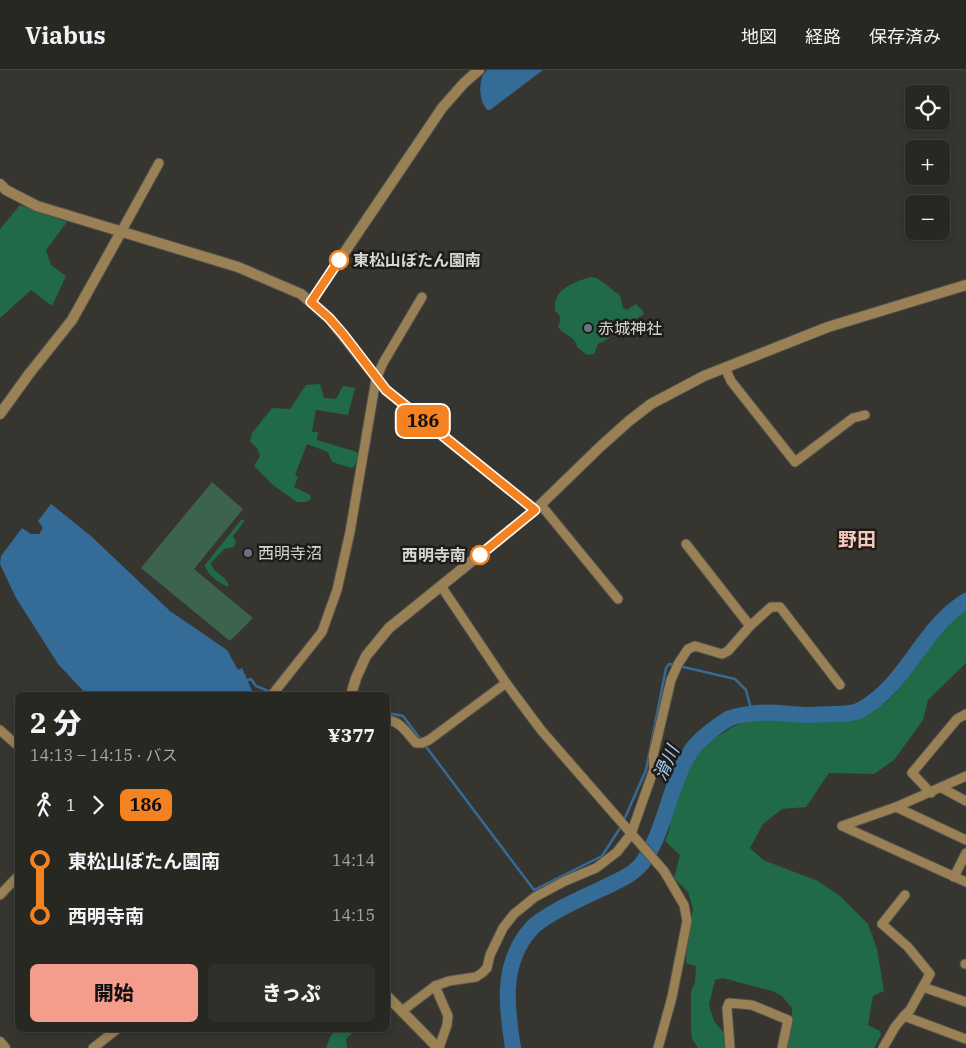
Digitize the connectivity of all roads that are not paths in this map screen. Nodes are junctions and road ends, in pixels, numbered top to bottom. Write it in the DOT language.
graph roads {
  1 [pos="479,70"];
  2 [pos="159,163"];
  3 [pos="0,184"];
  4 [pos="121,232"];
  5 [pos="966,285"];
  6 [pos="422,297"];
  7 [pos="311,302"];
  8 [pos="725,368"];
  9 [pos="376,379"];
  10 [pos="0,414"];
  11 [pos="865,415"];
  12 [pos="538,507"];
  13 [pos="686,544"];
  14 [pos="441,586"];
  15 [pos="618,599"];
  16 [pos="750,626"];
  17 [pos="506,683"];
  18 [pos="840,685"];
  19 [pos="274,692"];
  20 [pos="352,692"];
  21 [pos="966,714"];
  22 [pos="390,720"];
  23 [pos="0,730"];
  24 [pos="15,743"];
  25 [pos="966,776"];
  26 [pos="942,788"];
  27 [pos="931,793"];
  28 [pos="966,801"];
  29 [pos="896,807"];
  30 [pos="633,836"];
  31 [pos="966,840"];
  32 [pos="966,853"];
  33 [pos="954,877"];
  34 [pos="15,879"];
  35 [pos="966,882"];
  36 [pos="0,895"];
  37 [pos="905,895"];
  38 [pos="435,986"];
  39 [pos="923,987"];
  40 [pos="390,999"];
  41 [pos="966,1002"];
  42 [pos="402,1011"];
  43 [pos="904,1016"];
  44 [pos="113,1032"];
  45 [pos="966,1039"];
  46 [pos="0,1042"];
  47 [pos="436,1047"];
  48 [pos="5,1048"];
  49 [pos="93,1048"];
  50 [pos="658,1048"];
  51 [pos="730,1048"];
  52 [pos="782,1048"];
  53 [pos="884,1048"];
  1 -- 7 [label="street"];
  2 -- 4 [label="street"];
  3 -- 4 [label="street"];
  4 -- 7 [label="street"];
  4 -- 10 [label="street"];
  5 -- 8 [label="street"];
  6 -- 9 [label="street"];
  7 -- 9 [label="street"];
  8 -- 11 [label="street"];
  8 -- 12 [label="street"];
  9 -- 12 [label="street"];
  9 -- 19 [label="street"];
  12 -- 14 [label="street"];
  12 -- 15 [label="street"];
  13 -- 16 [label="street"];
  14 -- 17 [label="street"];
  14 -- 20 [label="street"];
  16 -- 18 [label="street"];
  16 -- 30 [label="street"];
  17 -- 22 [label="street"];
  17 -- 30 [label="street"];
  21 -- 27 [label="street"];
  23 -- 24 [label="street"];
  25 -- 26 [label="street"];
  26 -- 27 [label="street"];
  26 -- 28 [label="street"];
  27 -- 29 [label="street"];
  29 -- 31 [label="street"];
  29 -- 33 [label="street"];
  30 -- 38 [label="street"];
  30 -- 50 [label="street"];
  32 -- 33 [label="street"];
  33 -- 35 [label="street"];
  34 -- 36 [label="street"];
  37 -- 39 [label="street"];
  38 -- 42 [label="street"];
  38 -- 47 [label="street"];
  39 -- 41 [label="street"];
  39 -- 43 [label="street"];
  40 -- 42 [label="street"];
  42 -- 47 [label="street"];
  43 -- 45 [label="street"];
  43 -- 53 [label="street"];
  44 -- 49 [label="street"];
  46 -- 48 [label="street"];
  51 -- 52 [label="street"];
}
